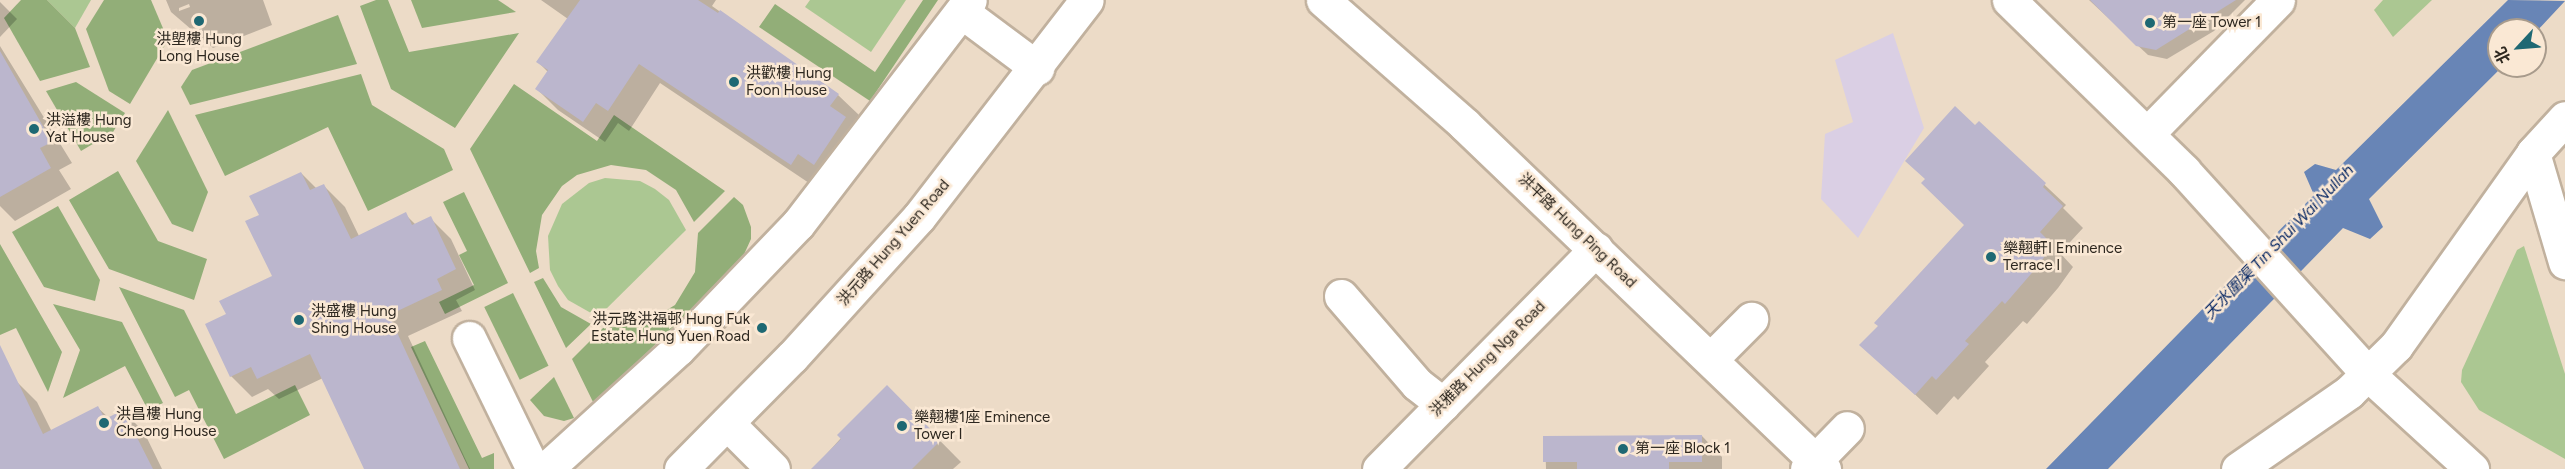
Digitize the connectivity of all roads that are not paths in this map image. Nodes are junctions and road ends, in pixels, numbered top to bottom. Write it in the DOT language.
graph roads {
  1 [pos="1087,0"];
  2 [pos="1323,0"];
  3 [pos="2009,0"];
  4 [pos="2278,0"];
  5 [pos="966,6"];
  6 [pos="1037,68"];
  7 [pos="2565,118"];
  8 [pos="2147,134"];
  9 [pos="2533,153"];
  10 [pos="1596,249"];
  11 [pos="2565,262"];
  12 [pos="1341,296"];
  13 [pos="1750,319"];
  14 [pos="469,338"];
  15 [pos="1711,359"];
  16 [pos="2368,374"];
  17 [pos="1443,404"];
  18 [pos="728,423"];
  19 [pos="1847,428"];
  20 [pos="1816,466"];
  21 [pos="533,469"];
  22 [pos="546,469"];
  23 [pos="681,469"];
  24 [pos="773,469"];
  25 [pos="1379,469"];
  26 [pos="2238,469"];
  27 [pos="2472,469"];
  1 -- 6 [label="street, 洪元路 Hung Yuen Road"];
  2 -- 10 [label="street, 洪平路 Hung Ping Road"];
  3 -- 8 [label="street"];
  4 -- 8 [label="street"];
  5 -- 6 [label="street"];
  5 -- 22 [label="street"];
  6 -- 18 [label="street, 洪元路 Hung Yuen Road"];
  7 -- 9 [label="street"];
  8 -- 16 [label="street"];
  9 -- 11 [label="street"];
  9 -- 16 [label="street"];
  10 -- 15 [label="street, 洪平路 Hung Ping Road"];
  10 -- 17 [label="street, 洪雅路 Hung Nga Road"];
  12 -- 17 [label="street"];
  13 -- 15 [label="street"];
  14 -- 21 [label="street"];
  15 -- 20 [label="street, 洪平路 Hung Ping Road"];
  16 -- 26 [label="street"];
  16 -- 27 [label="street"];
  17 -- 25 [label="street, 洪雅路 Hung Nga Road"];
  18 -- 23 [label="street, 洪元路 Hung Yuen Road"];
  18 -- 24 [label="street"];
  19 -- 20 [label="street"];
}
